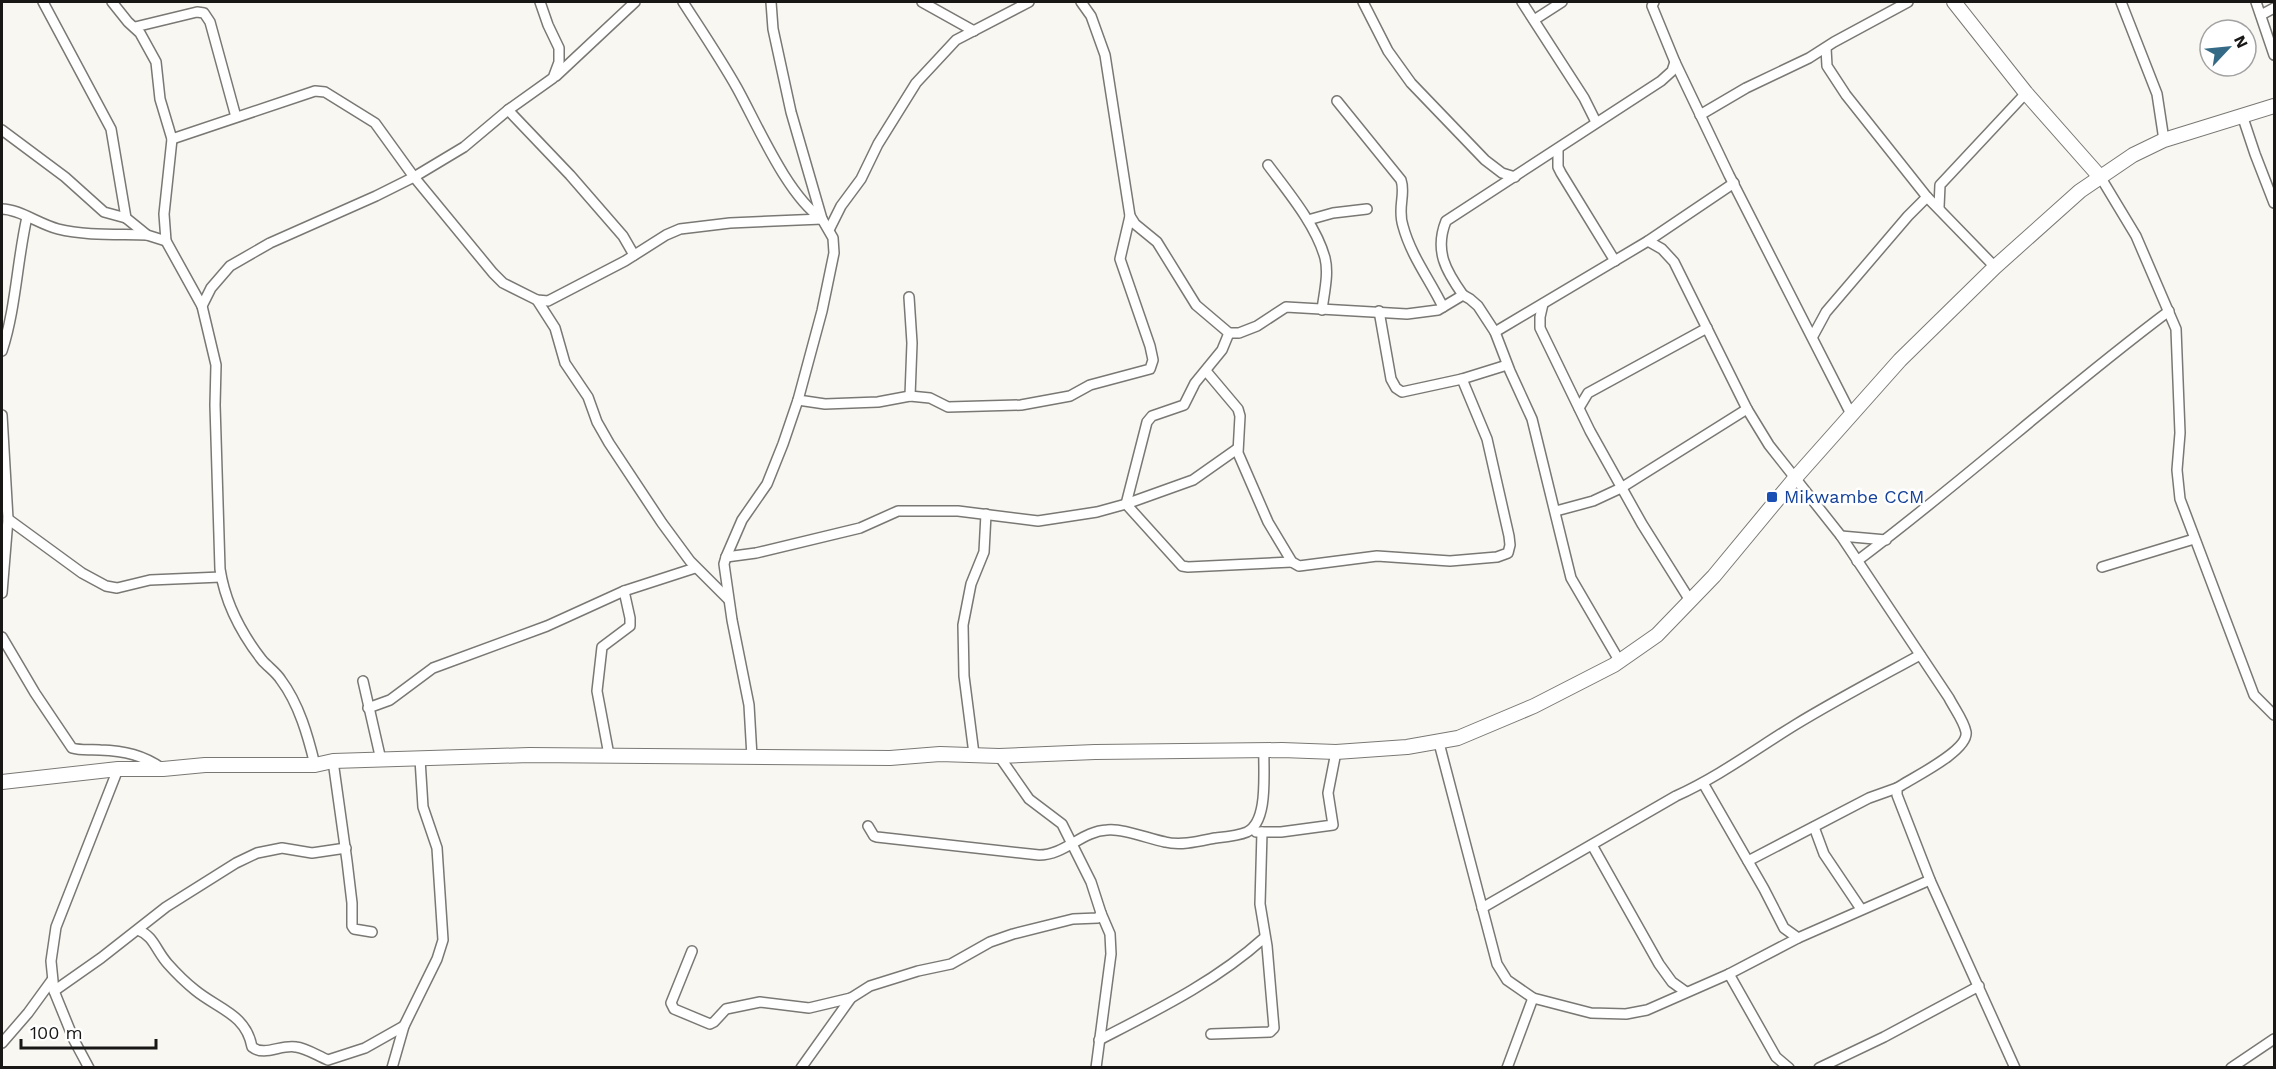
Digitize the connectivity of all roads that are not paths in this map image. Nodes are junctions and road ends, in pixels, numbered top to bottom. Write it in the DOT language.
graph roads {
  1 [pos="43,2"];
  2 [pos="112,2"];
  3 [pos="540,2"];
  4 [pos="635,2"];
  5 [pos="683,2"];
  6 [pos="771,2"];
  7 [pos="922,2"];
  8 [pos="1029,2"];
  9 [pos="1081,2"];
  10 [pos="1363,2"];
  11 [pos="1522,2"];
  12 [pos="1562,2"];
  13 [pos="1908,2"];
  14 [pos="1956,2"];
  15 [pos="2121,2"];
  16 [pos="2256,2"];
  17 [pos="1651,3"];
  18 [pos="2274,8"];
  19 [pos="2261,15"];
  20 [pos="1534,20"];
  21 [pos="135,27"];
  22 [pos="974,31"];
  23 [pos="559,48"];
  24 [pos="1826,48"];
  25 [pos="579,55"];
  26 [pos="2274,55"];
  27 [pos="1809,58"];
  28 [pos="1675,62"];
  29 [pos="1827,66"];
  30 [pos="553,78"];
  31 [pos="2026,93"];
  32 [pos="1337,100"];
  33 [pos="2274,106"];
  34 [pos="508,110"];
  35 [pos="1700,115"];
  36 [pos="2242,116"];
  37 [pos="236,117"];
  38 [pos="1596,122"];
  39 [pos="2,130"];
  40 [pos="172,139"];
  41 [pos="2163,140"];
  42 [pos="1558,148"];
  43 [pos="1538,162"];
  44 [pos="1268,165"];
  45 [pos="1558,167"];
  46 [pos="414,177"];
  47 [pos="1515,177"];
  48 [pos="2102,178"];
  49 [pos="1734,183"];
  50 [pos="1927,197"];
  51 [pos="2274,203"];
  52 [pos="1939,207"];
  53 [pos="2,209"];
  54 [pos="1367,209"];
  55 [pos="1130,216"];
  56 [pos="27,217"];
  57 [pos="126,218"];
  58 [pos="822,219"];
  59 [pos="1308,220"];
  60 [pos="829,230"];
  61 [pos="147,235"];
  62 [pos="166,241"];
  63 [pos="1648,241"];
  64 [pos="634,255"];
  65 [pos="1615,261"];
  66 [pos="1995,267"];
  67 [pos="1463,295"];
  68 [pos="909,297"];
  69 [pos="537,300"];
  70 [pos="1543,304"];
  71 [pos="202,306"];
  72 [pos="1443,307"];
  73 [pos="1322,310"];
  74 [pos="1379,311"];
  75 [pos="2169,311"];
  76 [pos="1523,316"];
  77 [pos="1540,328"];
  78 [pos="1707,328"];
  79 [pos="1495,332"];
  80 [pos="1229,333"];
  81 [pos="1814,336"];
  82 [pos="2,351"];
  83 [pos="1507,365"];
  84 [pos="1206,371"];
  85 [pos="1461,379"];
  86 [pos="910,396"];
  87 [pos="798,400"];
  88 [pos="1579,408"];
  89 [pos="1747,409"];
  90 [pos="2,415"];
  91 [pos="1852,416"];
  92 [pos="1237,449"];
  93 [pos="1796,477"];
  94 [pos="1621,488"];
  95 [pos="1126,504"];
  96 [pos="1556,511"];
  97 [pos="986,514"];
  98 [pos="8,519"];
  99 [pos="1841,536"];
  100 [pos="2194,539"];
  101 [pos="1886,540"];
  102 [pos="726,557"];
  103 [pos="1857,561"];
  104 [pos="1292,562"];
  105 [pos="2102,567"];
  106 [pos="695,568"];
  107 [pos="221,577"];
  108 [pos="624,591"];
  109 [pos="2,593"];
  110 [pos="728,598"];
  111 [pos="1691,602"];
  112 [pos="2,637"];
  113 [pos="1920,655"];
  114 [pos="1620,662"];
  115 [pos="363,681"];
  116 [pos="369,708"];
  117 [pos="2274,715"];
  118 [pos="1439,742"];
  119 [pos="1264,750"];
  120 [pos="1336,753"];
  121 [pos="974,754"];
  122 [pos="609,755"];
  123 [pos="999,756"];
  124 [pos="752,757"];
  125 [pos="420,759"];
  126 [pos="381,760"];
  127 [pos="333,761"];
  128 [pos="315,765"];
  129 [pos="118,769"];
  130 [pos="163,769"];
  131 [pos="2,782"];
  132 [pos="1703,783"];
  133 [pos="1897,788"];
  134 [pos="868,826"];
  135 [pos="1814,827"];
  136 [pos="1247,832"];
  137 [pos="1262,832"];
  138 [pos="1072,845"];
  139 [pos="1592,845"];
  140 [pos="346,848"];
  141 [pos="1748,861"];
  142 [pos="1930,880"];
  143 [pos="1482,908"];
  144 [pos="1862,909"];
  145 [pos="1101,913"];
  146 [pos="1784,928"];
  147 [pos="138,930"];
  148 [pos="372,932"];
  149 [pos="1264,938"];
  150 [pos="1798,938"];
  151 [pos="1780,946"];
  152 [pos="692,951"];
  153 [pos="1729,974"];
  154 [pos="52,980"];
  155 [pos="1979,986"];
  156 [pos="54,991"];
  157 [pos="1686,992"];
  158 [pos="851,998"];
  159 [pos="1533,998"];
  160 [pos="404,1026"];
  161 [pos="1211,1034"];
  162 [pos="2274,1039"];
  163 [pos="1099,1040"];
  164 [pos="2,1043"];
  165 [pos="89,1068"];
  166 [pos="392,1068"];
  167 [pos="801,1068"];
  168 [pos="1096,1068"];
  169 [pos="1508,1068"];
  170 [pos="1789,1068"];
  171 [pos="1819,1068"];
  172 [pos="2015,1068"];
  173 [pos="2231,1068"];
  1 -- 57 [label="street"];
  2 -- 21 [label="street"];
  3 -- 23 [label="street"];
  4 -- 25 [label="street"];
  5 -- 58 [label="street"];
  6 -- 58 [label="street"];
  7 -- 22 [label="street"];
  8 -- 22 [label="street"];
  9 -- 55 [label="street"];
  10 -- 47 [label="street"];
  11 -- 20 [label="street"];
  12 -- 20 [label="street"];
  13 -- 24 [label="street"];
  14 -- 31 [label="main road"];
  15 -- 41 [label="street"];
  16 -- 19 [label="street"];
  17 -- 28 [label="street"];
  18 -- 19 [label="street"];
  19 -- 26 [label="street"];
  20 -- 38 [label="street"];
  21 -- 37 [label="street"];
  21 -- 40 [label="street"];
  22 -- 60 [label="street"];
  23 -- 25 [label="street"];
  23 -- 30 [label="street"];
  24 -- 27 [label="street"];
  24 -- 29 [label="street"];
  25 -- 30 [label="street"];
  27 -- 29 [label="street"];
  27 -- 35 [label="street"];
  28 -- 35 [label="street"];
  28 -- 38 [label="street"];
  29 -- 50 [label="street"];
  30 -- 34 [label="street"];
  31 -- 48 [label="main road"];
  31 -- 52 [label="street"];
  32 -- 72 [label="street"];
  33 -- 36 [label="main road"];
  34 -- 46 [label="street"];
  34 -- 64 [label="street"];
  35 -- 49 [label="street"];
  36 -- 41 [label="main road"];
  36 -- 51 [label="street"];
  37 -- 40 [label="street"];
  37 -- 46 [label="street"];
  38 -- 42 [label="street"];
  39 -- 57 [label="street"];
  40 -- 62 [label="street"];
  41 -- 48 [label="main road"];
  42 -- 43 [label="street"];
  42 -- 45 [label="street"];
  43 -- 45 [label="street"];
  43 -- 47 [label="street"];
  44 -- 59 [label="street"];
  45 -- 65 [label="street"];
  46 -- 69 [label="street"];
  46 -- 71 [label="street"];
  47 -- 67 [label="street"];
  48 -- 66 [label="main road"];
  48 -- 75 [label="street"];
  49 -- 63 [label="street"];
  49 -- 81 [label="street"];
  50 -- 52 [label="street"];
  50 -- 81 [label="street"];
  52 -- 66 [label="street"];
  53 -- 56 [label="street"];
  54 -- 59 [label="street"];
  55 -- 80 [label="street"];
  55 -- 86 [label="street"];
  56 -- 61 [label="street"];
  56 -- 82 [label="street"];
  57 -- 61 [label="street"];
  58 -- 60 [label="street"];
  58 -- 64 [label="street"];
  59 -- 73 [label="street"];
  60 -- 87 [label="street"];
  61 -- 62 [label="street"];
  62 -- 71 [label="street"];
  63 -- 65 [label="street"];
  63 -- 78 [label="street"];
  64 -- 69 [label="street"];
  65 -- 70 [label="street"];
  66 -- 91 [label="main road"];
  67 -- 72 [label="street"];
  67 -- 79 [label="street"];
  68 -- 86 [label="street"];
  69 -- 106 [label="street"];
  70 -- 76 [label="street"];
  70 -- 77 [label="street"];
  71 -- 107 [label="street"];
  72 -- 74 [label="street"];
  73 -- 74 [label="street"];
  73 -- 80 [label="street"];
  74 -- 85 [label="street"];
  75 -- 100 [label="street"];
  75 -- 101 [label="street"];
  76 -- 77 [label="street"];
  76 -- 79 [label="street"];
  77 -- 88 [label="street"];
  78 -- 88 [label="street"];
  78 -- 89 [label="street"];
  79 -- 83 [label="street"];
  80 -- 84 [label="street"];
  81 -- 91 [label="street"];
  83 -- 85 [label="street"];
  83 -- 96 [label="street"];
  84 -- 92 [label="street"];
  84 -- 95 [label="street"];
  85 -- 104 [label="street"];
  86 -- 87 [label="street"];
  87 -- 102 [label="street"];
  88 -- 94 [label="street"];
  89 -- 93 [label="street"];
  89 -- 94 [label="street"];
  90 -- 98 [label="street"];
  91 -- 93 [label="main road"];
  92 -- 95 [label="street"];
  92 -- 104 [label="street"];
  93 -- 99 [label="street"];
  93 -- 111 [label="main road"];
  94 -- 96 [label="street"];
  94 -- 111 [label="street"];
  95 -- 97 [label="street"];
  95 -- 104 [label="street"];
  96 -- 114 [label="street"];
  97 -- 102 [label="street"];
  97 -- 121 [label="street"];
  98 -- 107 [label="street"];
  98 -- 109 [label="street"];
  99 -- 101 [label="street"];
  99 -- 103 [label="street"];
  100 -- 105 [label="street"];
  100 -- 117 [label="street"];
  101 -- 103 [label="street"];
  102 -- 110 [label="street"];
  103 -- 113 [label="street"];
  106 -- 108 [label="street"];
  106 -- 110 [label="street"];
  107 -- 128 [label="street"];
  108 -- 116 [label="street"];
  108 -- 122 [label="street"];
  110 -- 124 [label="street"];
  111 -- 114 [label="main road"];
  112 -- 130 [label="street"];
  113 -- 132 [label="street"];
  113 -- 133 [label="street"];
  114 -- 118 [label="main road"];
  115 -- 116 [label="street"];
  116 -- 126 [label="street"];
  118 -- 120 [label="main road"];
  118 -- 143 [label="street"];
  119 -- 120 [label="main road"];
  119 -- 123 [label="main road"];
  119 -- 136 [label="street"];
  120 -- 137 [label="street"];
  121 -- 123 [label="main road"];
  121 -- 124 [label="main road"];
  122 -- 124 [label="main road"];
  122 -- 125 [label="main road"];
  123 -- 138 [label="street"];
  125 -- 126 [label="main road"];
  125 -- 160 [label="street"];
  126 -- 127 [label="main road"];
  127 -- 128 [label="main road"];
  127 -- 140 [label="street"];
  128 -- 130 [label="main road"];
  129 -- 130 [label="main road"];
  129 -- 131 [label="main road"];
  129 -- 154 [label="street"];
  132 -- 139 [label="street"];
  132 -- 141 [label="street"];
  133 -- 135 [label="street"];
  133 -- 142 [label="street"];
  134 -- 138 [label="street"];
  135 -- 141 [label="street"];
  135 -- 144 [label="street"];
  136 -- 137 [label="street"];
  136 -- 138 [label="street"];
  137 -- 149 [label="street"];
  138 -- 145 [label="street"];
  139 -- 143 [label="street"];
  139 -- 157 [label="street"];
  140 -- 147 [label="street"];
  140 -- 148 [label="street"];
  141 -- 146 [label="street"];
  142 -- 144 [label="street"];
  142 -- 155 [label="street"];
  143 -- 159 [label="street"];
  144 -- 150 [label="street"];
  145 -- 158 [label="street"];
  145 -- 163 [label="street"];
  146 -- 150 [label="street"];
  146 -- 151 [label="street"];
  147 -- 156 [label="street"];
  147 -- 160 [label="street"];
  149 -- 161 [label="street"];
  149 -- 163 [label="street"];
  150 -- 151 [label="street"];
  151 -- 153 [label="street"];
  152 -- 158 [label="street"];
  153 -- 157 [label="street"];
  153 -- 170 [label="street"];
  154 -- 156 [label="street"];
  154 -- 164 [label="street"];
  155 -- 171 [label="street"];
  155 -- 172 [label="street"];
  156 -- 165 [label="street"];
  157 -- 159 [label="street"];
  158 -- 167 [label="street"];
  159 -- 169 [label="street"];
  160 -- 166 [label="street"];
  162 -- 173 [label="street"];
  163 -- 168 [label="street"];
}
